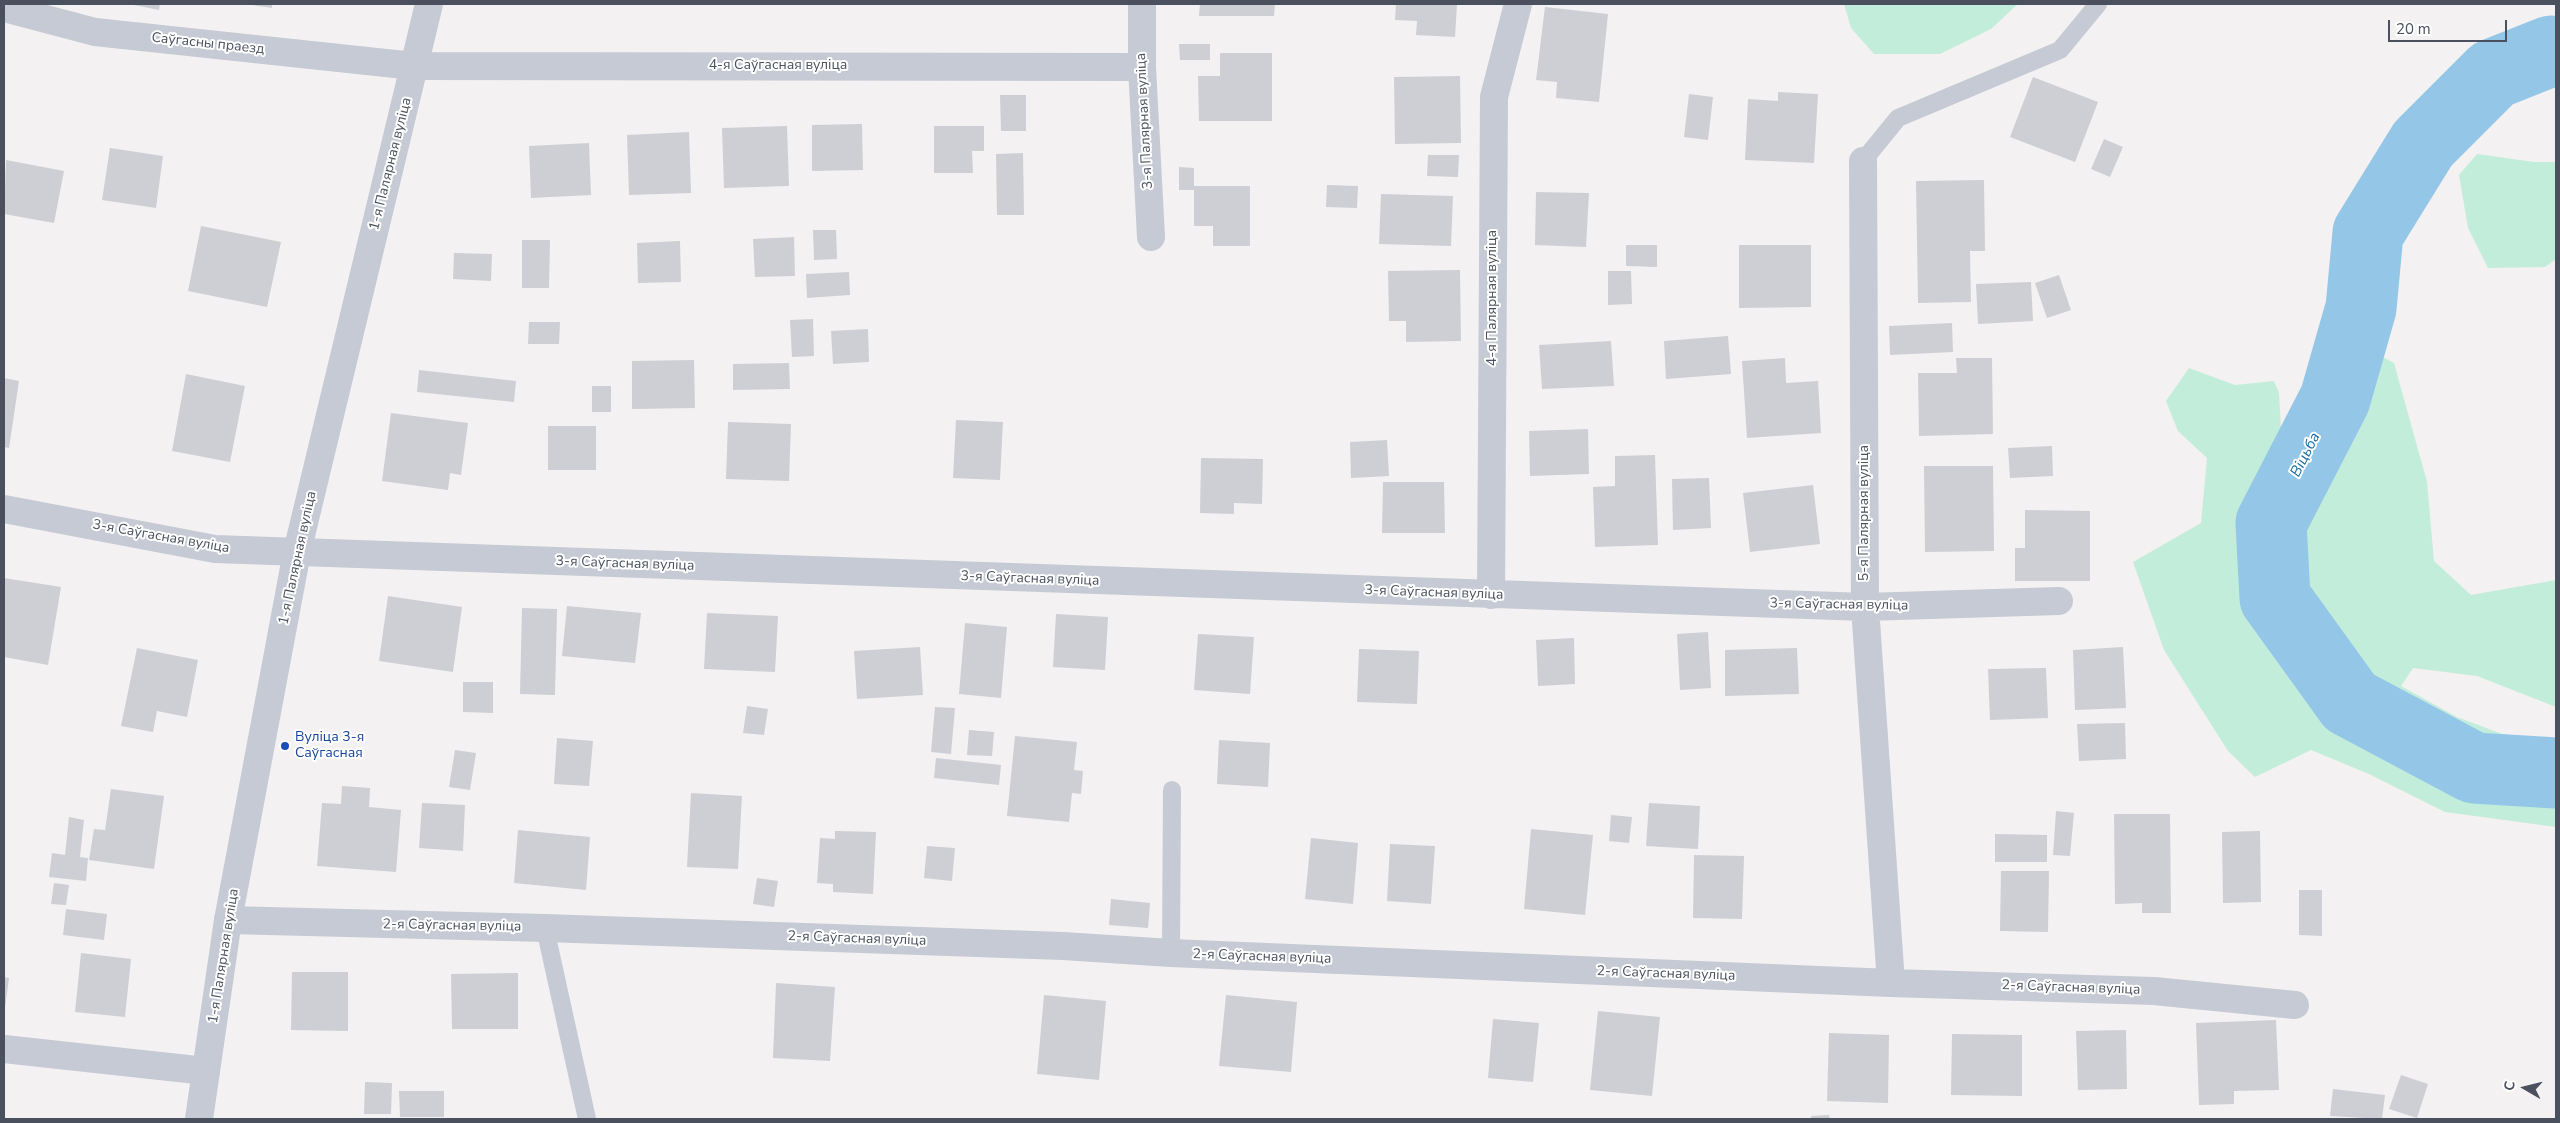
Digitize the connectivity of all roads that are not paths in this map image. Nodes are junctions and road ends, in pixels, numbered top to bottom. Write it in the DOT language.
graph roads {
  1 [pos="429,4"];
  2 [pos="1142,4"];
  3 [pos="1518,4"];
  4 [pos="2098,4"];
  5 [pos="4,8"];
  6 [pos="414,66"];
  7 [pos="1142,67"];
  8 [pos="1864,161"];
  9 [pos="1151,237"];
  10 [pos="4,509"];
  11 [pos="297,552"];
  12 [pos="1491,595"];
  13 [pos="2059,601"];
  14 [pos="1865,607"];
  15 [pos="1172,790"];
  16 [pos="228,920"];
  17 [pos="545,928"];
  18 [pos="1171,953"];
  19 [pos="1891,983"];
  20 [pos="2295,1005"];
  21 [pos="4,1049"];
  22 [pos="206,1071"];
  23 [pos="199,1119"];
  24 [pos="587,1119"];
  1 -- 6 [label="street, 1-я Палярная вуліца"];
  2 -- 7 [label="street, 3-я Палярная вуліца"];
  3 -- 12 [label="street, 4-я Палярная вуліца"];
  4 -- 8 [label="lane"];
  5 -- 6 [label="street, Саўгасны праезд"];
  6 -- 7 [label="street, 4-я Саўгасная вуліца"];
  6 -- 11 [label="street, 1-я Палярная вуліца"];
  7 -- 9 [label="street, 3-я Палярная вуліца"];
  8 -- 14 [label="street, 5-я Палярная вуліца"];
  10 -- 11 [label="street, 3-я Саўгасная вуліца"];
  11 -- 12 [label="street, 3-я Саўгасная вуліца"];
  11 -- 16 [label="street, 1-я Палярная вуліца"];
  12 -- 14 [label="street, 3-я Саўгасная вуліца"];
  13 -- 14 [label="street, 3-я Саўгасная вуліца"];
  14 -- 19 [label="street, 5-я Палярная вуліца"];
  15 -- 18 [label="lane"];
  16 -- 17 [label="street, 2-я Саўгасная вуліца"];
  16 -- 22 [label="street, 1-я Палярная вуліца"];
  17 -- 18 [label="street, 2-я Саўгасная вуліца"];
  17 -- 24 [label="lane"];
  18 -- 19 [label="street, 2-я Саўгасная вуліца"];
  19 -- 20 [label="street, 2-я Саўгасная вуліца"];
  21 -- 22 [label="street"];
  22 -- 23 [label="street, 1-я Палярная вуліца"];
}
